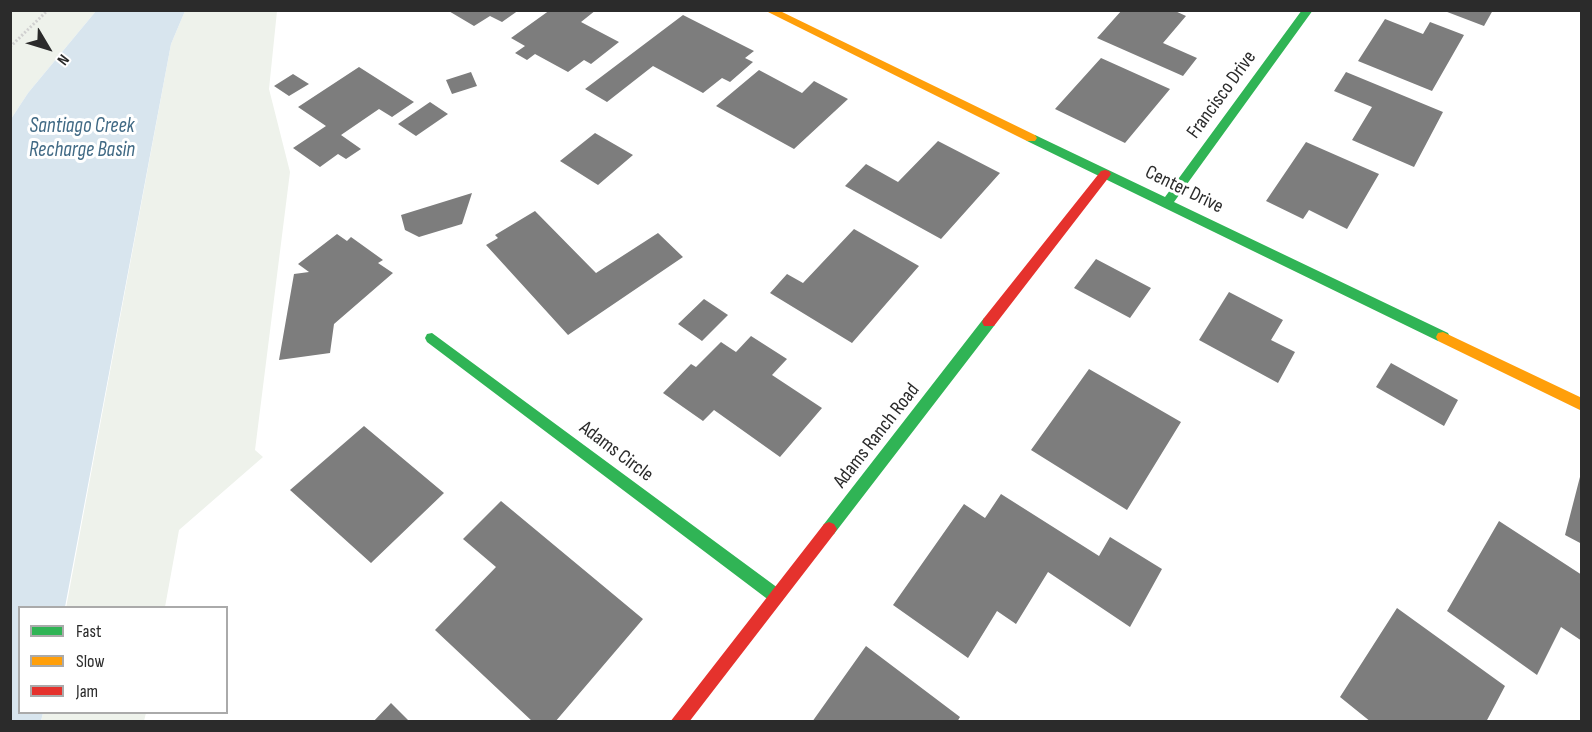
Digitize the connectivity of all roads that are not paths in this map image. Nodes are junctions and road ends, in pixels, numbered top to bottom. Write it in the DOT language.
graph roads {
  1 [pos="769,10"];
  2 [pos="1308,10"];
  3 [pos="1106,174"];
  4 [pos="1167,203"];
  5 [pos="432,338"];
  6 [pos="1581,405"];
  7 [pos="776,596"];
  8 [pos="678,722"];
  1 -- 3 [label="street, Center Drive"];
  2 -- 4 [label="street, Francisco Drive"];
  3 -- 4 [label="street, Center Drive"];
  3 -- 7 [label="street, Adams Ranch Road"];
  4 -- 6 [label="street, Center Drive"];
  5 -- 7 [label="street, Adams Circle"];
  7 -- 8 [label="street, Adams Ranch Road"];
}
